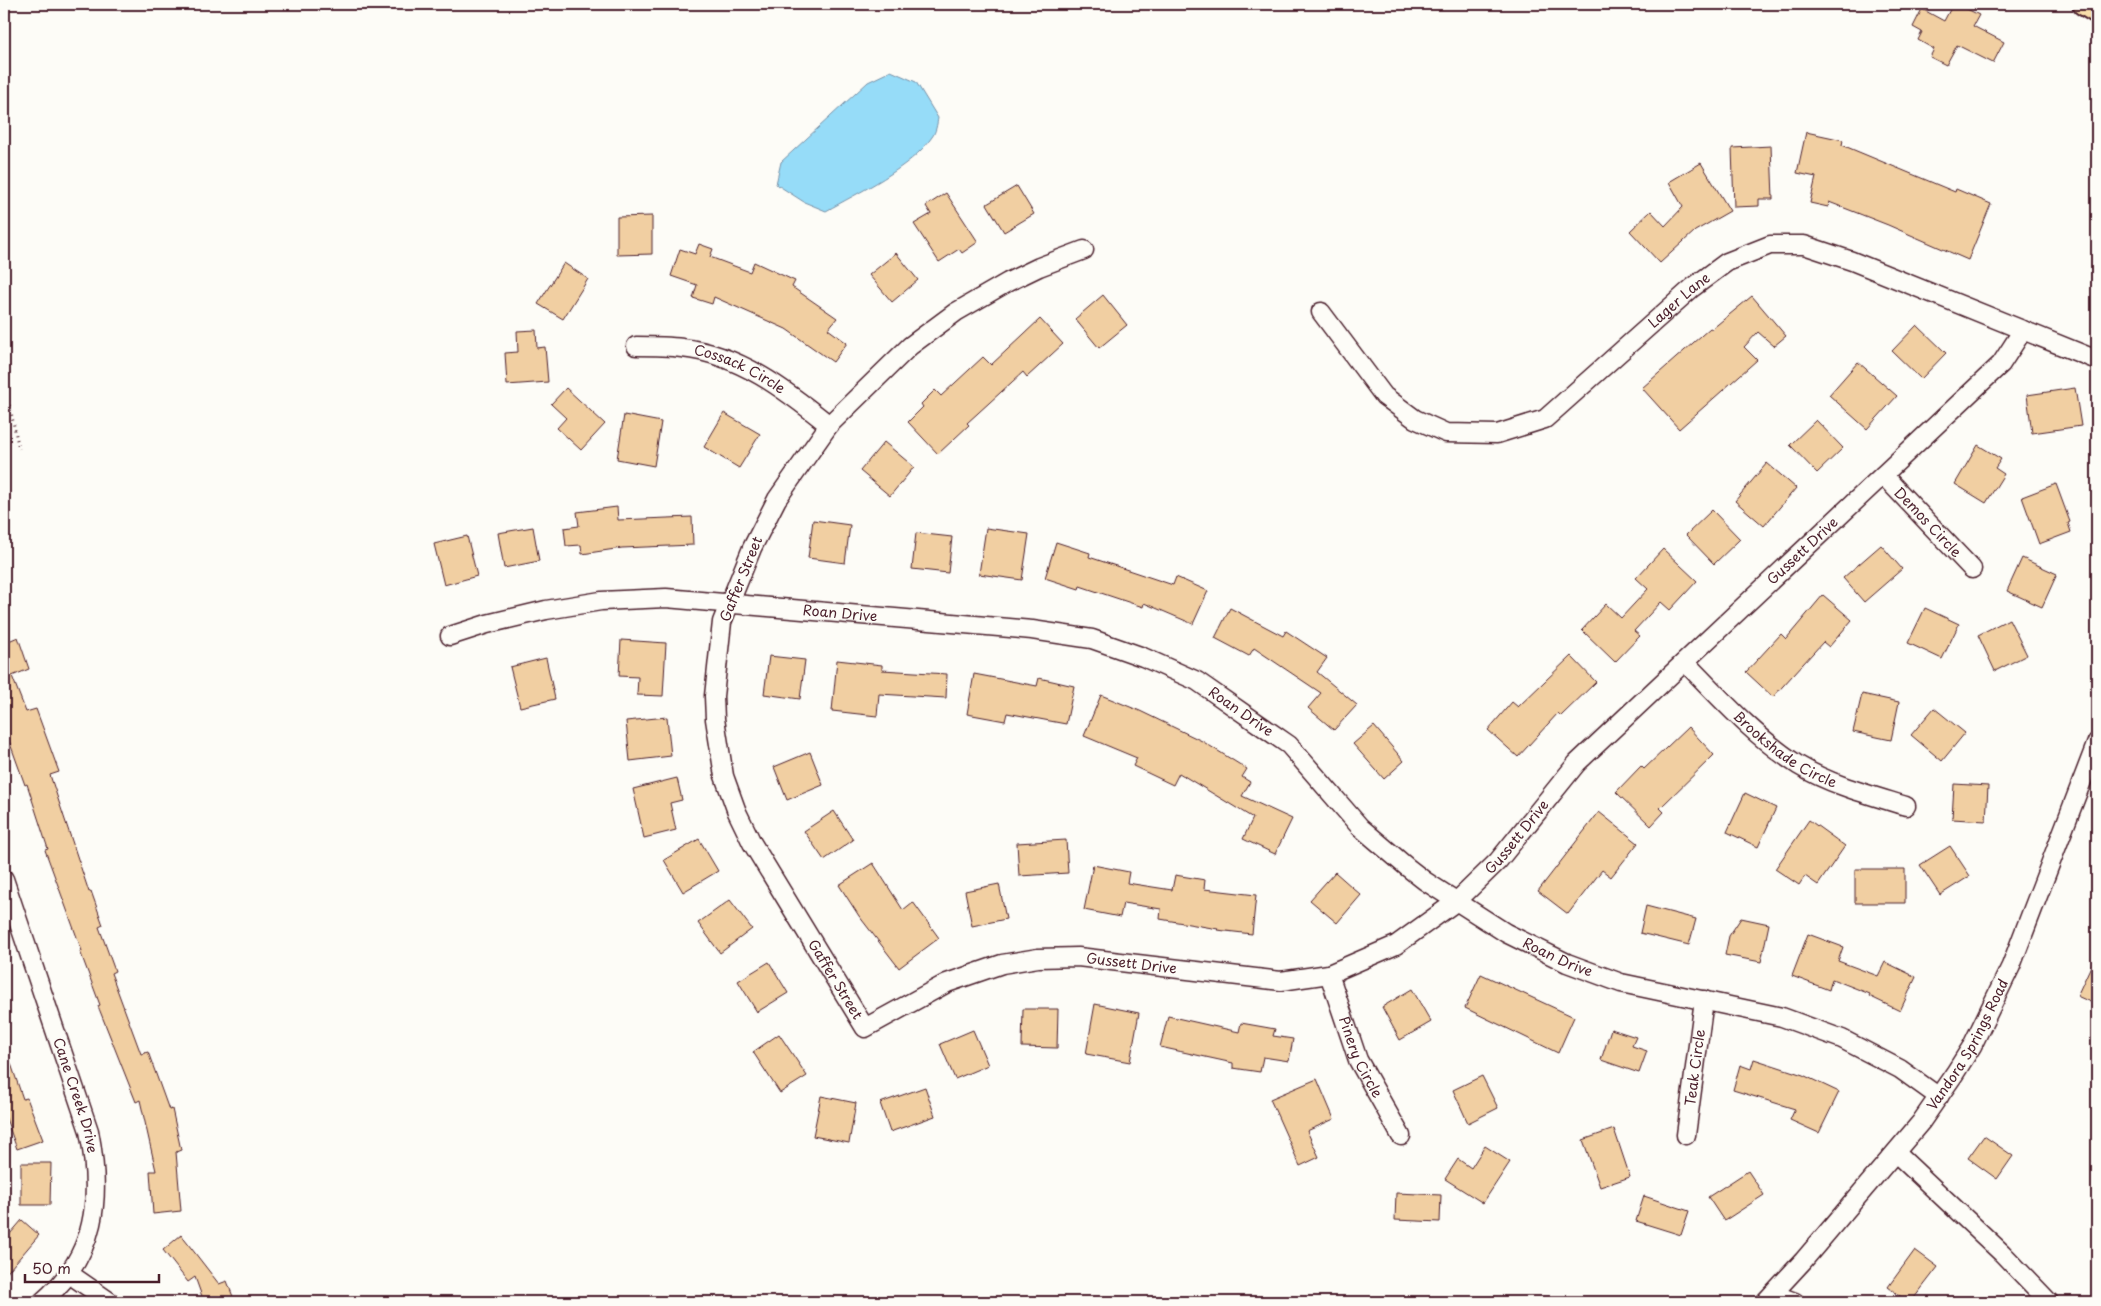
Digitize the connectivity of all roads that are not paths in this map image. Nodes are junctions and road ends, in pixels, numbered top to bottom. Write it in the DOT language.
graph roads {
  1 [pos="2084,4"];
  2 [pos="2097,12"];
  3 [pos="1084,250"];
  4 [pos="1321,312"];
  5 [pos="2023,330"];
  6 [pos="636,346"];
  7 [pos="2097,360"];
  8 [pos="829,425"];
  9 [pos="1883,475"];
  10 [pos="1972,568"];
  11 [pos="729,603"];
  12 [pos="450,636"];
  13 [pos="1685,662"];
  14 [pos="2097,742"];
  15 [pos="1906,806"];
  16 [pos="4,879"];
  17 [pos="1457,902"];
  18 [pos="1329,974"];
  19 [pos="1704,1000"];
  20 [pos="865,1028"];
  21 [pos="1939,1097"];
  22 [pos="1686,1135"];
  23 [pos="1401,1136"];
  24 [pos="1896,1153"];
  25 [pos="68,1273"];
  26 [pos="1769,1298"];
  27 [pos="42,1302"];
  28 [pos="110,1302"];
  29 [pos="1795,1302"];
  30 [pos="2048,1302"];
  1 -- 2 [label="main road"];
  3 -- 8 [label="street, Gaffer Street"];
  4 -- 5 [label="street, Lager Lane"];
  5 -- 7 [label="street, Lager Lane"];
  5 -- 9 [label="street, Gussett Drive"];
  6 -- 8 [label="street, Cossack Circle"];
  8 -- 11 [label="street, Gaffer Street"];
  9 -- 10 [label="street, Demos Circle"];
  9 -- 13 [label="street, Gussett Drive"];
  11 -- 12 [label="street, Roan Drive"];
  11 -- 17 [label="street, Roan Drive"];
  11 -- 20 [label="street, Gaffer Street"];
  13 -- 15 [label="street, Brookshade Circle"];
  13 -- 17 [label="street, Gussett Drive"];
  14 -- 21 [label="street, Vandora Springs Road"];
  16 -- 25 [label="street, Cane Creek Drive"];
  17 -- 18 [label="street, Gussett Drive"];
  17 -- 19 [label="street, Roan Drive"];
  18 -- 20 [label="street, Gussett Drive"];
  18 -- 23 [label="street, Pinery Circle"];
  19 -- 21 [label="street, Roan Drive"];
  19 -- 22 [label="street, Teak Circle"];
  21 -- 24 [label="street, Vandora Springs Road"];
  24 -- 26 [label="street, Vandora Springs Road"];
  24 -- 30 [label="street"];
  25 -- 27 [label="street, Cane Creek Drive"];
  25 -- 28 [label="street"];
  26 -- 29 [label="street"];
}
